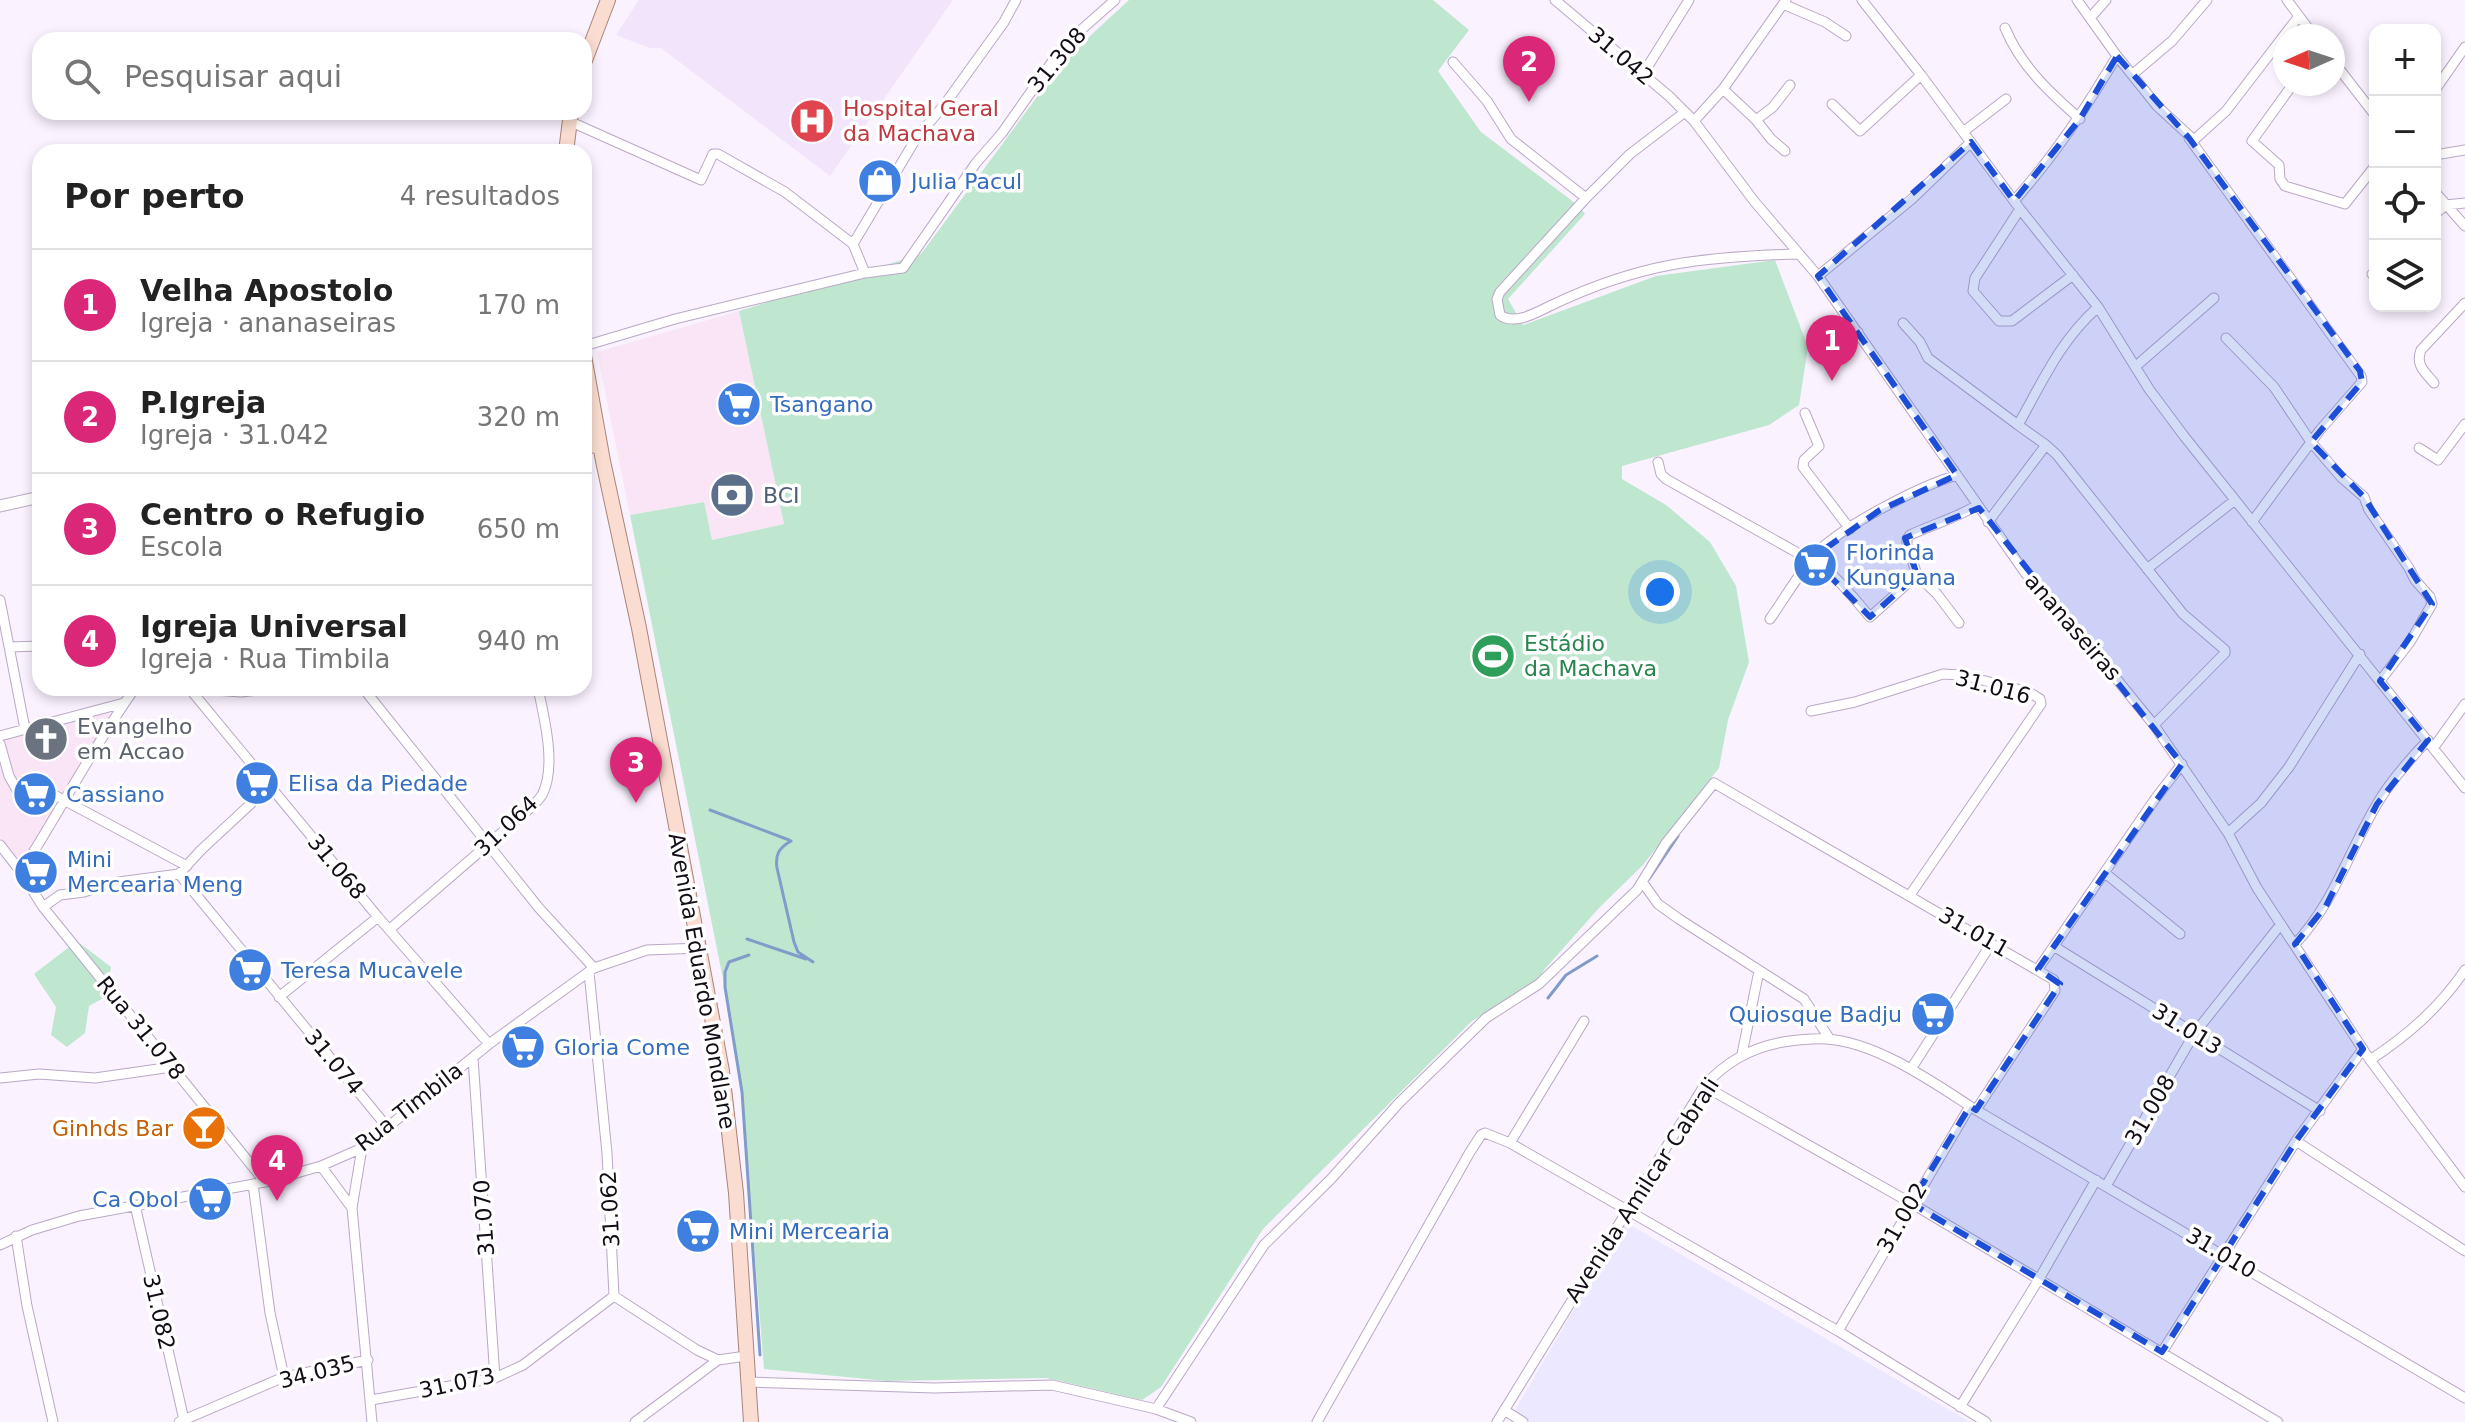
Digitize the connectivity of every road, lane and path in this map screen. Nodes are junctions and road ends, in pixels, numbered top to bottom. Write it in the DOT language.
graph roads {
  1 [pos="608,0"];
  2 [pos="1016,0"];
  3 [pos="1115,0"];
  4 [pos="1555,0"];
  5 [pos="1689,0"];
  6 [pos="1862,0"];
  7 [pos="2077,0"];
  8 [pos="2106,0"];
  9 [pos="2207,0"];
  10 [pos="2287,0"];
  11 [pos="1784,2"];
  12 [pos="2299,16"];
  13 [pos="2090,18"];
  14 [pos="2305,24"];
  15 [pos="2005,28"];
  16 [pos="1846,36"];
  17 [pos="592,42"];
  18 [pos="2465,47"];
  19 [pos="2117,56"];
  20 [pos="1453,62"];
  21 [pos="1643,74"];
  22 [pos="2133,74"];
  23 [pos="1921,75"];
  24 [pos="2345,76"];
  25 [pos="2441,81"];
  26 [pos="1790,85"];
  27 [pos="1723,89"];
  28 [pos="2284,96"];
  29 [pos="2006,99"];
  30 [pos="1832,104"];
  31 [pos="2369,107"];
  32 [pos="1685,112"];
  33 [pos="2080,119"];
  34 [pos="570,120"];
  35 [pos="578,120"];
  36 [pos="1756,120"];
  37 [pos="1694,121"];
  38 [pos="1963,132"];
  39 [pos="2189,138"];
  40 [pos="1971,142"];
  41 [pos="567,144"];
  42 [pos="2465,150"];
  43 [pos="1785,151"];
  44 [pos="2441,154"];
  45 [pos="2373,168"];
  46 [pos="1586,198"];
  47 [pos="2441,199"];
  48 [pos="2465,203"];
  49 [pos="2017,205"];
  50 [pos="2446,205"];
  51 [pos="2441,209"];
  52 [pos="2465,226"];
  53 [pos="853,244"];
  54 [pos="1797,254"];
  55 [pos="865,273"];
  56 [pos="2073,275"];
  57 [pos="1818,276"];
  58 [pos="2214,298"];
  59 [pos="2465,303"];
  60 [pos="2098,307"];
  61 [pos="1903,323"];
  62 [pos="1858,332"];
  63 [pos="2226,338"];
  64 [pos="592,344"];
  65 [pos="1815,348"];
  66 [pos="2135,367"];
  67 [pos="2434,383"];
  68 [pos="592,401"];
  69 [pos="1805,413"];
  70 [pos="2465,424"];
  71 [pos="2018,425"];
  72 [pos="592,440"];
  73 [pos="2311,442"];
  74 [pos="2046,445"];
  75 [pos="2419,448"];
  76 [pos="603,461"];
  77 [pos="1658,462"];
  78 [pos="1957,475"];
  79 [pos="32,499"];
  80 [pos="2235,500"];
  81 [pos="1977,505"];
  82 [pos="0,506"];
  83 [pos="1988,522"];
  84 [pos="2252,522"];
  85 [pos="1850,529"];
  86 [pos="1812,558"];
  87 [pos="2147,569"];
  88 [pos="1917,575"];
  89 [pos="0,600"];
  90 [pos="1770,619"];
  91 [pos="1959,623"];
  92 [pos="32,646"];
  93 [pos="9,647"];
  94 [pos="2360,654"];
  95 [pos="2380,681"];
  96 [pos="129,696"];
  97 [pos="196,696"];
  98 [pos="369,696"];
  99 [pos="539,696"];
  100 [pos="124,703"];
  101 [pos="2465,704"];
  102 [pos="1811,711"];
  103 [pos="2154,725"];
  104 [pos="25,729"];
  105 [pos="0,736"];
  106 [pos="0,744"];
  107 [pos="2431,744"];
  108 [pos="2182,764"];
  109 [pos="270,786"];
  110 [pos="2465,788"];
  111 [pos="65,803"];
  112 [pos="2228,833"];
  113 [pos="488,844"];
  114 [pos="0,845"];
  115 [pos="187,866"];
  116 [pos="21,872"];
  117 [pos="2105,873"];
  118 [pos="179,874"];
  119 [pos="1643,883"];
  120 [pos="1910,895"];
  121 [pos="43,907"];
  122 [pos="378,917"];
  123 [pos="2281,924"];
  124 [pos="390,929"];
  125 [pos="2180,934"];
  126 [pos="1991,944"];
  127 [pos="2295,944"];
  128 [pos="2055,947"];
  129 [pos="701,948"];
  130 [pos="2038,969"];
  131 [pos="592,970"];
  132 [pos="2465,970"];
  133 [pos="1759,971"];
  134 [pos="279,997"];
  135 [pos="1584,1021"];
  136 [pos="2194,1034"];
  137 [pos="1829,1038"];
  138 [pos="489,1044"];
  139 [pos="2363,1049"];
  140 [pos="1742,1054"];
  141 [pos="473,1058"];
  142 [pos="2370,1060"];
  143 [pos="172,1067"];
  144 [pos="1911,1069"];
  145 [pos="0,1078"];
  146 [pos="1704,1086"];
  147 [pos="1973,1108"];
  148 [pos="2320,1111"];
  149 [pos="388,1128"];
  150 [pos="2296,1141"];
  151 [pos="1510,1143"];
  152 [pos="362,1148"];
  153 [pos="321,1166"];
  154 [pos="2096,1180"];
  155 [pos="265,1182"];
  156 [pos="253,1184"];
  157 [pos="2106,1186"];
  158 [pos="2465,1187"];
  159 [pos="1911,1203"];
  160 [pos="135,1205"];
  161 [pos="352,1208"];
  162 [pos="1626,1210"];
  163 [pos="16,1236"];
  164 [pos="0,1245"];
  165 [pos="2465,1251"];
  166 [pos="2224,1255"];
  167 [pos="2039,1279"];
  168 [pos="614,1296"];
  169 [pos="1838,1331"];
  170 [pos="2162,1352"];
  171 [pos="746,1356"];
  172 [pos="368,1360"];
  173 [pos="718,1360"];
  174 [pos="284,1377"];
  175 [pos="495,1378"];
  176 [pos="749,1382"];
  177 [pos="2465,1398"];
  178 [pos="371,1400"];
  179 [pos="1960,1407"];
  180 [pos="1156,1409"];
  181 [pos="1504,1410"];
  182 [pos="181,1421"];
  183 [pos="53,1422"];
  184 [pos="372,1422"];
  185 [pos="635,1422"];
  186 [pos="751,1422"];
  187 [pos="1191,1422"];
  188 [pos="1317,1422"];
  189 [pos="1497,1422"];
  190 [pos="1523,1422"];
  191 [pos="1986,1422"];
  192 [pos="2278,1422"];
  1 -- 17 [label="main road"];
  2 -- 53 [label="street"];
  3 -- 55 [label="street, 31.308"];
  4 -- 21 [label="street, 31.042"];
  5 -- 21 [label="street"];
  6 -- 23 [label="street"];
  7 -- 13 [label="street"];
  8 -- 13 [label="street"];
  9 -- 22 [label="street"];
  10 -- 12 [label="street"];
  11 -- 16 [label="street"];
  11 -- 27 [label="street"];
  12 -- 14 [label="street"];
  12 -- 39 [label="street"];
  13 -- 19 [label="street"];
  15 -- 33 [label="street"];
  18 -- 25 [label="street"];
  19 -- 22 [label="street"];
  19 -- 33 [label="street"];
  20 -- 46 [label="street"];
  21 -- 32 [label="street, 31.042"];
  22 -- 39 [label="street"];
  23 -- 30 [label="street"];
  23 -- 38 [label="street"];
  24 -- 31 [label="street"];
  26 -- 36 [label="street"];
  27 -- 36 [label="street"];
  27 -- 37 [label="street"];
  28 -- 45 [label="street"];
  29 -- 38 [label="street"];
  32 -- 37 [label="street, ananaseiras"];
  32 -- 46 [label="street"];
  33 -- 49 [label="street"];
  34 -- 41 [label="main road"];
  35 -- 53 [label="street"];
  36 -- 43 [label="street"];
  37 -- 54 [label="street, ananaseiras"];
  38 -- 40 [label="street"];
  39 -- 73 [label="street"];
  40 -- 49 [label="street"];
  40 -- 57 [label="street"];
  42 -- 44 [label="street"];
  46 -- 54 [label="street"];
  47 -- 50 [label="street"];
  48 -- 50 [label="street"];
  49 -- 56 [label="street"];
  49 -- 56 [label="street"];
  50 -- 51 [label="street"];
  50 -- 52 [label="street"];
  53 -- 55 [label="street"];
  54 -- 57 [label="street, ananaseiras"];
  55 -- 64 [label="street, 31.308"];
  56 -- 60 [label="street"];
  57 -- 62 [label="street, ananaseiras"];
  58 -- 66 [label="street"];
  59 -- 67 [label="street"];
  60 -- 66 [label="street"];
  60 -- 71 [label="street"];
  61 -- 71 [label="street"];
  62 -- 65 [label="street"];
  62 -- 78 [label="street, ananaseiras"];
  63 -- 73 [label="street"];
  66 -- 80 [label="street"];
  68 -- 76 [label="main road, Avenida Eduardo Mondlane"];
  69 -- 85 [label="street"];
  70 -- 75 [label="street"];
  71 -- 74 [label="street"];
  72 -- 76 [label="main road"];
  73 -- 84 [label="street"];
  73 -- 95 [label="street"];
  74 -- 83 [label="street"];
  74 -- 87 [label="street"];
  76 -- 129 [label="main road, Avenida Eduardo Mondlane"];
  77 -- 86 [label="street"];
  78 -- 81 [label="street, ananaseiras"];
  78 -- 85 [label="street"];
  79 -- 82 [label="street"];
  80 -- 84 [label="street"];
  80 -- 87 [label="street"];
  81 -- 83 [label="street, ananaseiras"];
  81 -- 88 [label="street"];
  83 -- 103 [label="street, ananaseiras"];
  84 -- 94 [label="street"];
  85 -- 86 [label="street"];
  86 -- 88 [label="street"];
  86 -- 90 [label="street"];
  87 -- 103 [label="street"];
  88 -- 91 [label="street"];
  89 -- 93 [label="street"];
  92 -- 93 [label="street"];
  93 -- 104 [label="street"];
  94 -- 95 [label="street"];
  94 -- 112 [label="street"];
  95 -- 107 [label="street"];
  96 -- 100 [label="street"];
  97 -- 109 [label="street, 31.068"];
  98 -- 113 [label="street"];
  99 -- 113 [label="street, 31.064"];
  100 -- 104 [label="street"];
  100 -- 111 [label="street"];
  101 -- 107 [label="street"];
  102 -- 120 [label="street, 31.016"];
  103 -- 108 [label="street, ananaseiras"];
  104 -- 105 [label="street"];
  106 -- 111 [label="street"];
  107 -- 110 [label="street"];
  107 -- 127 [label="street"];
  108 -- 112 [label="street, ananaseiras"];
  108 -- 117 [label="street"];
  109 -- 115 [label="street"];
  109 -- 122 [label="street, 31.068"];
  111 -- 115 [label="street"];
  111 -- 116 [label="street"];
  112 -- 123 [label="street, ananaseiras"];
  113 -- 124 [label="street, 31.064"];
  113 -- 131 [label="street"];
  114 -- 116 [label="street, Rua 31.078"];
  115 -- 118 [label="street"];
  116 -- 121 [label="street, Rua 31.078"];
  117 -- 125 [label="street"];
  117 -- 128 [label="street"];
  118 -- 121 [label="street"];
  118 -- 134 [label="street, 31.074"];
  119 -- 120 [label="street, 31.011"];
  119 -- 133 [label="street"];
  119 -- 180 [label="street"];
  120 -- 126 [label="street, 31.011"];
  121 -- 143 [label="street, Rua 31.078"];
  122 -- 124 [label="street, 31.068"];
  122 -- 134 [label="street"];
  123 -- 127 [label="street, ananaseiras"];
  123 -- 136 [label="street, 31.008"];
  124 -- 138 [label="street, 31.068"];
  126 -- 130 [label="street, 31.011"];
  126 -- 144 [label="street"];
  127 -- 139 [label="street, ananaseiras"];
  128 -- 130 [label="street"];
  128 -- 136 [label="street, 31.013"];
  129 -- 131 [label="street, Rua Timbila"];
  129 -- 171 [label="main road, Avenida Eduardo Mondlane"];
  130 -- 147 [label="street, 31.002"];
  131 -- 138 [label="street, Rua Timbila"];
  131 -- 168 [label="street, 31.062"];
  132 -- 142 [label="street"];
  133 -- 137 [label="street"];
  133 -- 140 [label="street"];
  134 -- 149 [label="street, 31.074"];
  135 -- 151 [label="street"];
  136 -- 148 [label="street, 31.013"];
  136 -- 157 [label="street, 31.008"];
  137 -- 140 [label="street, Avenida Amilcar Cabrali"];
  137 -- 144 [label="street, 31.010"];
  138 -- 141 [label="street, Rua Timbila"];
  139 -- 142 [label="street, ananaseiras"];
  139 -- 148 [label="street"];
  140 -- 146 [label="street, Avenida Amilcar Cabrali"];
  141 -- 149 [label="street, Rua Timbila"];
  141 -- 175 [label="street, 31.070"];
  142 -- 158 [label="street, ananaseiras"];
  143 -- 145 [label="street"];
  143 -- 155 [label="street, Rua 31.078"];
  144 -- 147 [label="street, 31.010"];
  146 -- 159 [label="street"];
  146 -- 162 [label="street, Avenida Amilcar Cabrali"];
  147 -- 154 [label="street, 31.010"];
  147 -- 159 [label="street, 31.002"];
  148 -- 150 [label="street"];
  149 -- 152 [label="street, Rua Timbila"];
  150 -- 165 [label="street"];
  150 -- 166 [label="street"];
  151 -- 162 [label="street"];
  151 -- 188 [label="street"];
  152 -- 153 [label="street, Rua Timbila"];
  152 -- 161 [label="street"];
  153 -- 155 [label="street, Rua Timbila"];
  153 -- 161 [label="street"];
  154 -- 157 [label="street, 31.010"];
  154 -- 167 [label="street"];
  155 -- 156 [label="street, Rua Timbila"];
  156 -- 160 [label="street, Rua Timbila"];
  156 -- 174 [label="street"];
  157 -- 166 [label="street, 31.010"];
  159 -- 167 [label="street"];
  159 -- 169 [label="street, 31.002"];
  160 -- 163 [label="street, Rua Timbila"];
  160 -- 182 [label="street, 31.082"];
  161 -- 172 [label="street"];
  162 -- 169 [label="street"];
  162 -- 181 [label="street, Avenida Amilcar Cabrali"];
  163 -- 164 [label="street, Rua Timbila"];
  163 -- 183 [label="street"];
  166 -- 170 [label="street"];
  166 -- 177 [label="street, 31.010"];
  167 -- 170 [label="street"];
  167 -- 179 [label="street"];
  168 -- 173 [label="street"];
  168 -- 175 [label="street, 31.073"];
  169 -- 179 [label="street"];
  170 -- 192 [label="street"];
  171 -- 173 [label="street"];
  171 -- 176 [label="main road, Avenida Eduardo Mondlane"];
  172 -- 174 [label="street, 34.035"];
  172 -- 178 [label="street"];
  173 -- 185 [label="street"];
  174 -- 182 [label="street, 34.035"];
  175 -- 178 [label="street, 31.073"];
  176 -- 180 [label="street"];
  176 -- 186 [label="main road, Avenida Eduardo Mondlane"];
  178 -- 184 [label="street"];
  179 -- 191 [label="street"];
  180 -- 187 [label="street"];
  181 -- 189 [label="street, Avenida Amilcar Cabrali"];
  181 -- 190 [label="street"];
}
